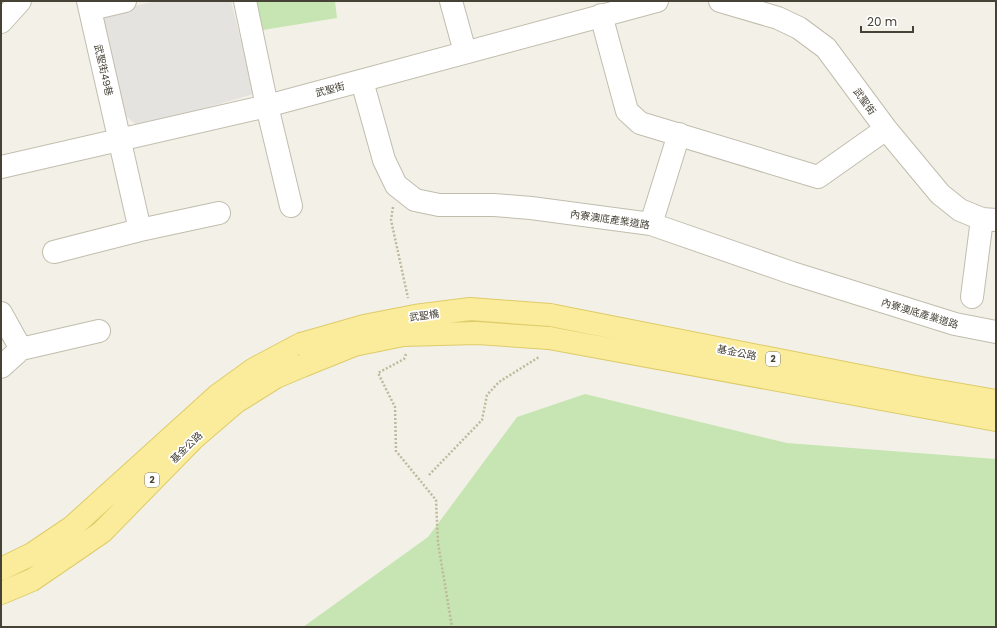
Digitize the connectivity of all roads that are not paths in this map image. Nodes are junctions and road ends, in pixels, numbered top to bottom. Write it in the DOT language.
graph roads {
  1 [pos="20,1"];
  2 [pos="125,1"];
  3 [pos="245,1"];
  4 [pos="451,1"];
  5 [pos="657,1"];
  6 [pos="720,1"];
  7 [pos="744,4"];
  8 [pos="89,5"];
  9 [pos="601,15"];
  10 [pos="1,22"];
  11 [pos="465,52"];
  12 [pos="362,81"];
  13 [pos="267,106"];
  14 [pos="886,129"];
  15 [pos="679,134"];
  16 [pos="120,139"];
  17 [pos="1,168"];
  18 [pos="291,206"];
  19 [pos="219,213"];
  20 [pos="989,219"];
  21 [pos="651,224"];
  22 [pos="140,230"];
  23 [pos="54,252"];
  24 [pos="972,297"];
  25 [pos="1,313"];
  26 [pos="550,315"];
  27 [pos="99,331"];
  28 [pos="996,332"];
  29 [pos="556,339"];
  30 [pos="301,344"];
  31 [pos="21,349"];
  32 [pos="302,366"];
  33 [pos="1,367"];
  34 [pos="996,401"];
  35 [pos="996,420"];
  36 [pos="1,569"];
  37 [pos="1,593"];
  1 -- 10 [label="street"];
  2 -- 8 [label="street"];
  3 -- 13 [label="street"];
  4 -- 11 [label="street"];
  5 -- 9 [label="street, 武聖街"];
  6 -- 7 [label="street, 武聖街"];
  7 -- 14 [label="street, 武聖街"];
  8 -- 16 [label="street, 武聖街49巷"];
  9 -- 11 [label="street, 武聖街"];
  9 -- 15 [label="street"];
  11 -- 12 [label="street, 武聖街"];
  12 -- 13 [label="street, 武聖街"];
  12 -- 21 [label="street, 內寮澳底產業道路"];
  13 -- 16 [label="street, 武聖街"];
  13 -- 18 [label="street"];
  14 -- 15 [label="street"];
  14 -- 20 [label="street, 武聖街"];
  15 -- 21 [label="street"];
  16 -- 17 [label="street, 武聖街"];
  16 -- 22 [label="street, 武聖街49巷"];
  19 -- 22 [label="street"];
  20 -- 24 [label="street"];
  21 -- 28 [label="street, 內寮澳底產業道路"];
  22 -- 23 [label="street"];
  25 -- 31 [label="street"];
  26 -- 30 [label="main road, 武聖橋 / 2, bridge"];
  26 -- 34 [label="main road, 基金公路 / 2"];
  27 -- 31 [label="street"];
  29 -- 32 [label="main road, 武聖橋 / 2, bridge"];
  29 -- 35 [label="main road, 基金公路 / 2"];
  30 -- 36 [label="main road, 基金公路 / 2"];
  31 -- 33 [label="street"];
  32 -- 37 [label="main road, 基金公路 / 2"];
}
